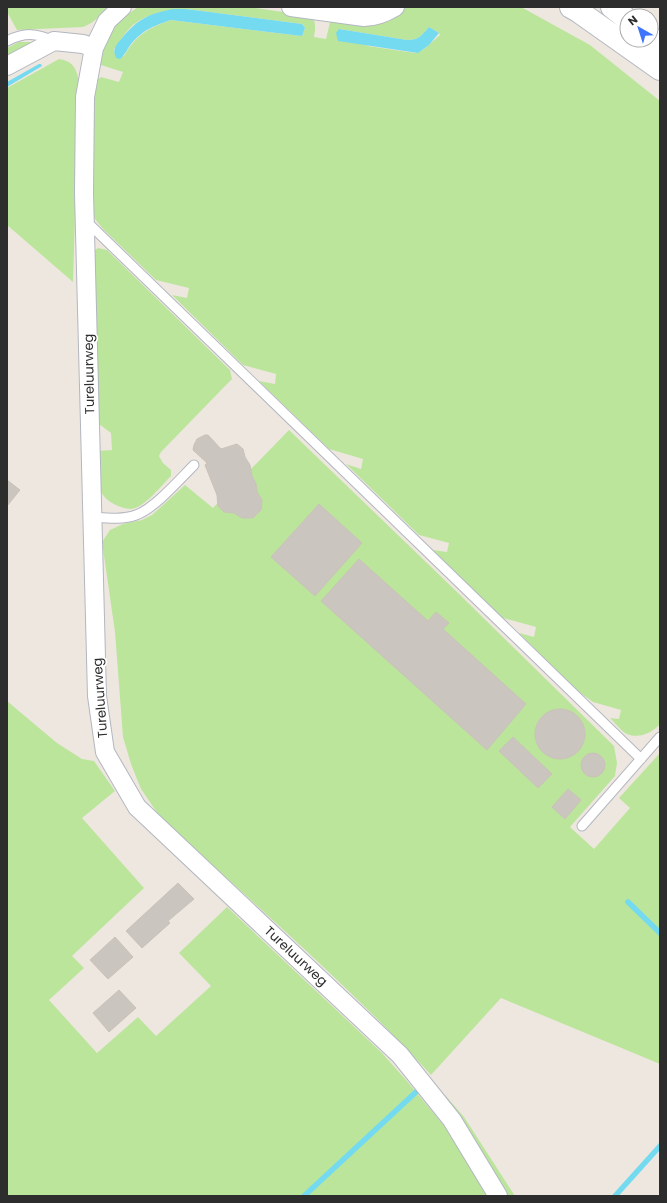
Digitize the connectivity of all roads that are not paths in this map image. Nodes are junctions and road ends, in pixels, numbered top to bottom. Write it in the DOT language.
graph roads {
  1 [pos="122,7"];
  2 [pos="291,7"];
  3 [pos="395,7"];
  4 [pos="571,7"];
  5 [pos="54,41"];
  6 [pos="7,42"];
  7 [pos="94,48"];
  8 [pos="7,66"];
  9 [pos="660,69"];
  10 [pos="85,220"];
  11 [pos="194,465"];
  12 [pos="93,517"];
  13 [pos="660,737"];
  14 [pos="641,759"];
  15 [pos="582,826"];
  16 [pos="498,1196"];
  1 -- 7 [label="street, Tureluurweg"];
  2 -- 3 [label="street"];
  4 -- 9 [label="main road"];
  5 -- 6 [label="lane"];
  5 -- 7 [label="street"];
  5 -- 8 [label="street"];
  7 -- 10 [label="street, Tureluurweg"];
  10 -- 12 [label="street, Tureluurweg"];
  10 -- 14 [label="lane"];
  11 -- 12 [label="lane"];
  12 -- 16 [label="street, Tureluurweg"];
  13 -- 14 [label="lane"];
  14 -- 15 [label="lane"];
}
